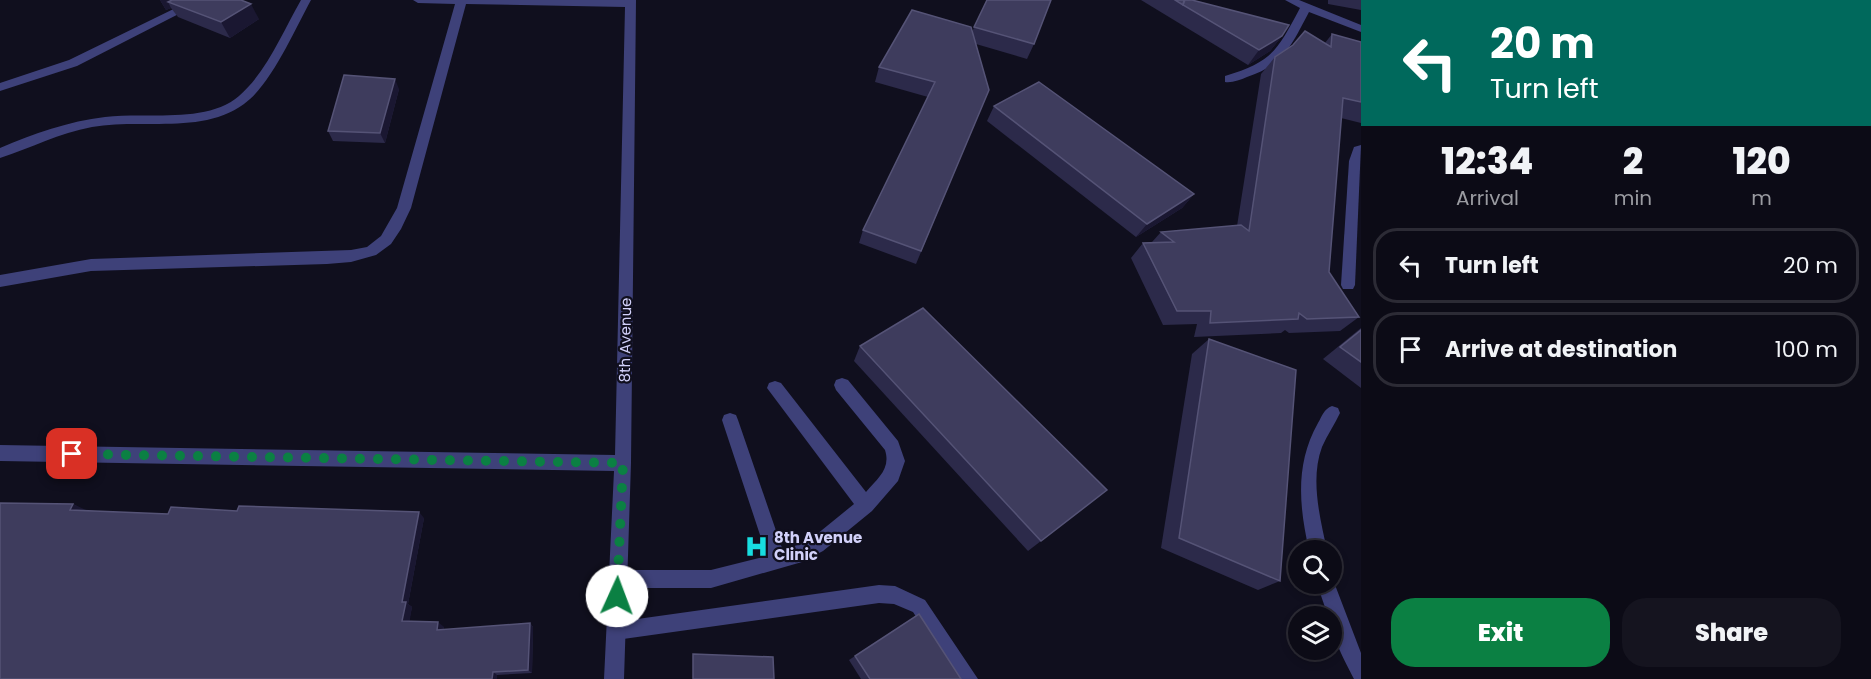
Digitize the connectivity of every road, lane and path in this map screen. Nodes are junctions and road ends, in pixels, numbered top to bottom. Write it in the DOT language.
graph roads {
  1 [pos="201,0"];
  2 [pos="306,0"];
  3 [pos="418,0"];
  4 [pos="1290,0"];
  5 [pos="461,1"];
  6 [pos="631,2"];
  7 [pos="1306,6"];
  8 [pos="1361,29"];
  9 [pos="1230,78"];
  10 [pos="0,87"];
  11 [pos="1361,149"];
  12 [pos="0,153"];
  13 [pos="0,281"];
  14 [pos="1348,285"];
  15 [pos="842,385"];
  16 [pos="775,388"];
  17 [pos="1332,413"];
  18 [pos="730,420"];
  19 [pos="0,453"];
  20 [pos="623,463"];
  21 [pos="866,504"];
  22 [pos="1316,540"];
  23 [pos="778,562"];
  24 [pos="618,579"];
  25 [pos="1329,594"];
  26 [pos="616,631"];
  27 [pos="1361,673"];
  28 [pos="614,679"];
  29 [pos="969,679"];
  1 -- 10 [label="street"];
  2 -- 12 [label="street"];
  3 -- 5 [label="street"];
  4 -- 7 [label="street"];
  5 -- 6 [label="street"];
  5 -- 13 [label="street"];
  6 -- 20 [label="street, 8th Avenue"];
  7 -- 8 [label="street"];
  7 -- 9 [label="street"];
  11 -- 14 [label="street"];
  15 -- 21 [label="street"];
  16 -- 21 [label="street"];
  17 -- 22 [label="street"];
  18 -- 23 [label="street"];
  19 -- 20 [label="street"];
  20 -- 24 [label="street, 8th Avenue"];
  21 -- 23 [label="street"];
  23 -- 24 [label="street"];
  24 -- 26 [label="street, 8th Avenue"];
  25 -- 27 [label="street"];
  26 -- 28 [label="street, 8th Avenue"];
  26 -- 29 [label="street"];
}
